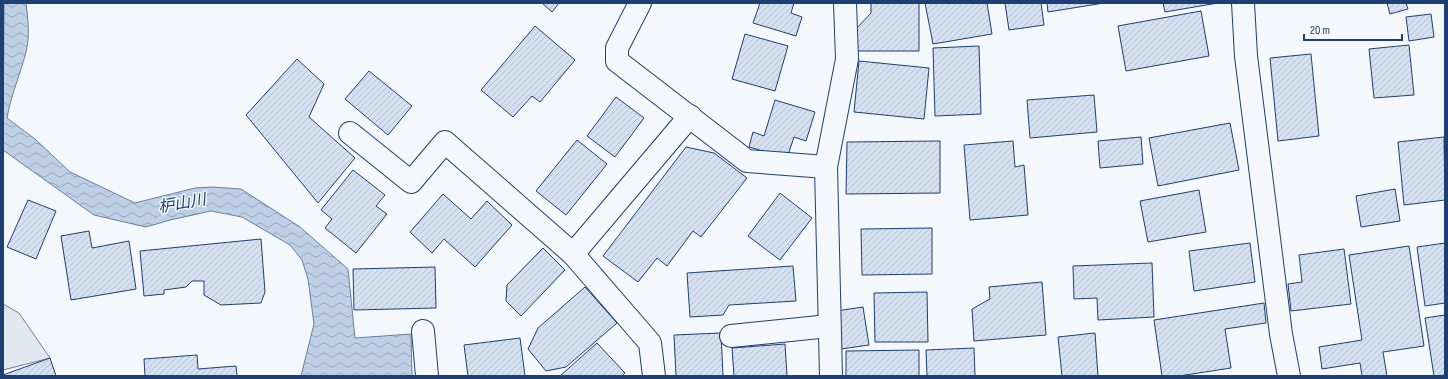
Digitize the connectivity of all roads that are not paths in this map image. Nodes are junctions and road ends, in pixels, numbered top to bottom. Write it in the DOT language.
graph roads {
  1 [pos="640,3"];
  2 [pos="845,3"];
  3 [pos="1242,3"];
  4 [pos="690,116"];
  5 [pos="350,133"];
  6 [pos="826,168"];
  7 [pos="573,254"];
  8 [pos="829,326"];
  9 [pos="423,332"];
  10 [pos="731,336"];
  11 [pos="427,376"];
  12 [pos="654,376"];
  13 [pos="831,376"];
  14 [pos="1289,376"];
  1 -- 4 [label="street"];
  2 -- 6 [label="street"];
  3 -- 14 [label="street"];
  4 -- 6 [label="street"];
  4 -- 7 [label="street"];
  5 -- 7 [label="street"];
  6 -- 8 [label="street"];
  7 -- 12 [label="street"];
  8 -- 10 [label="street"];
  8 -- 13 [label="street"];
  9 -- 11 [label="street"];
}
